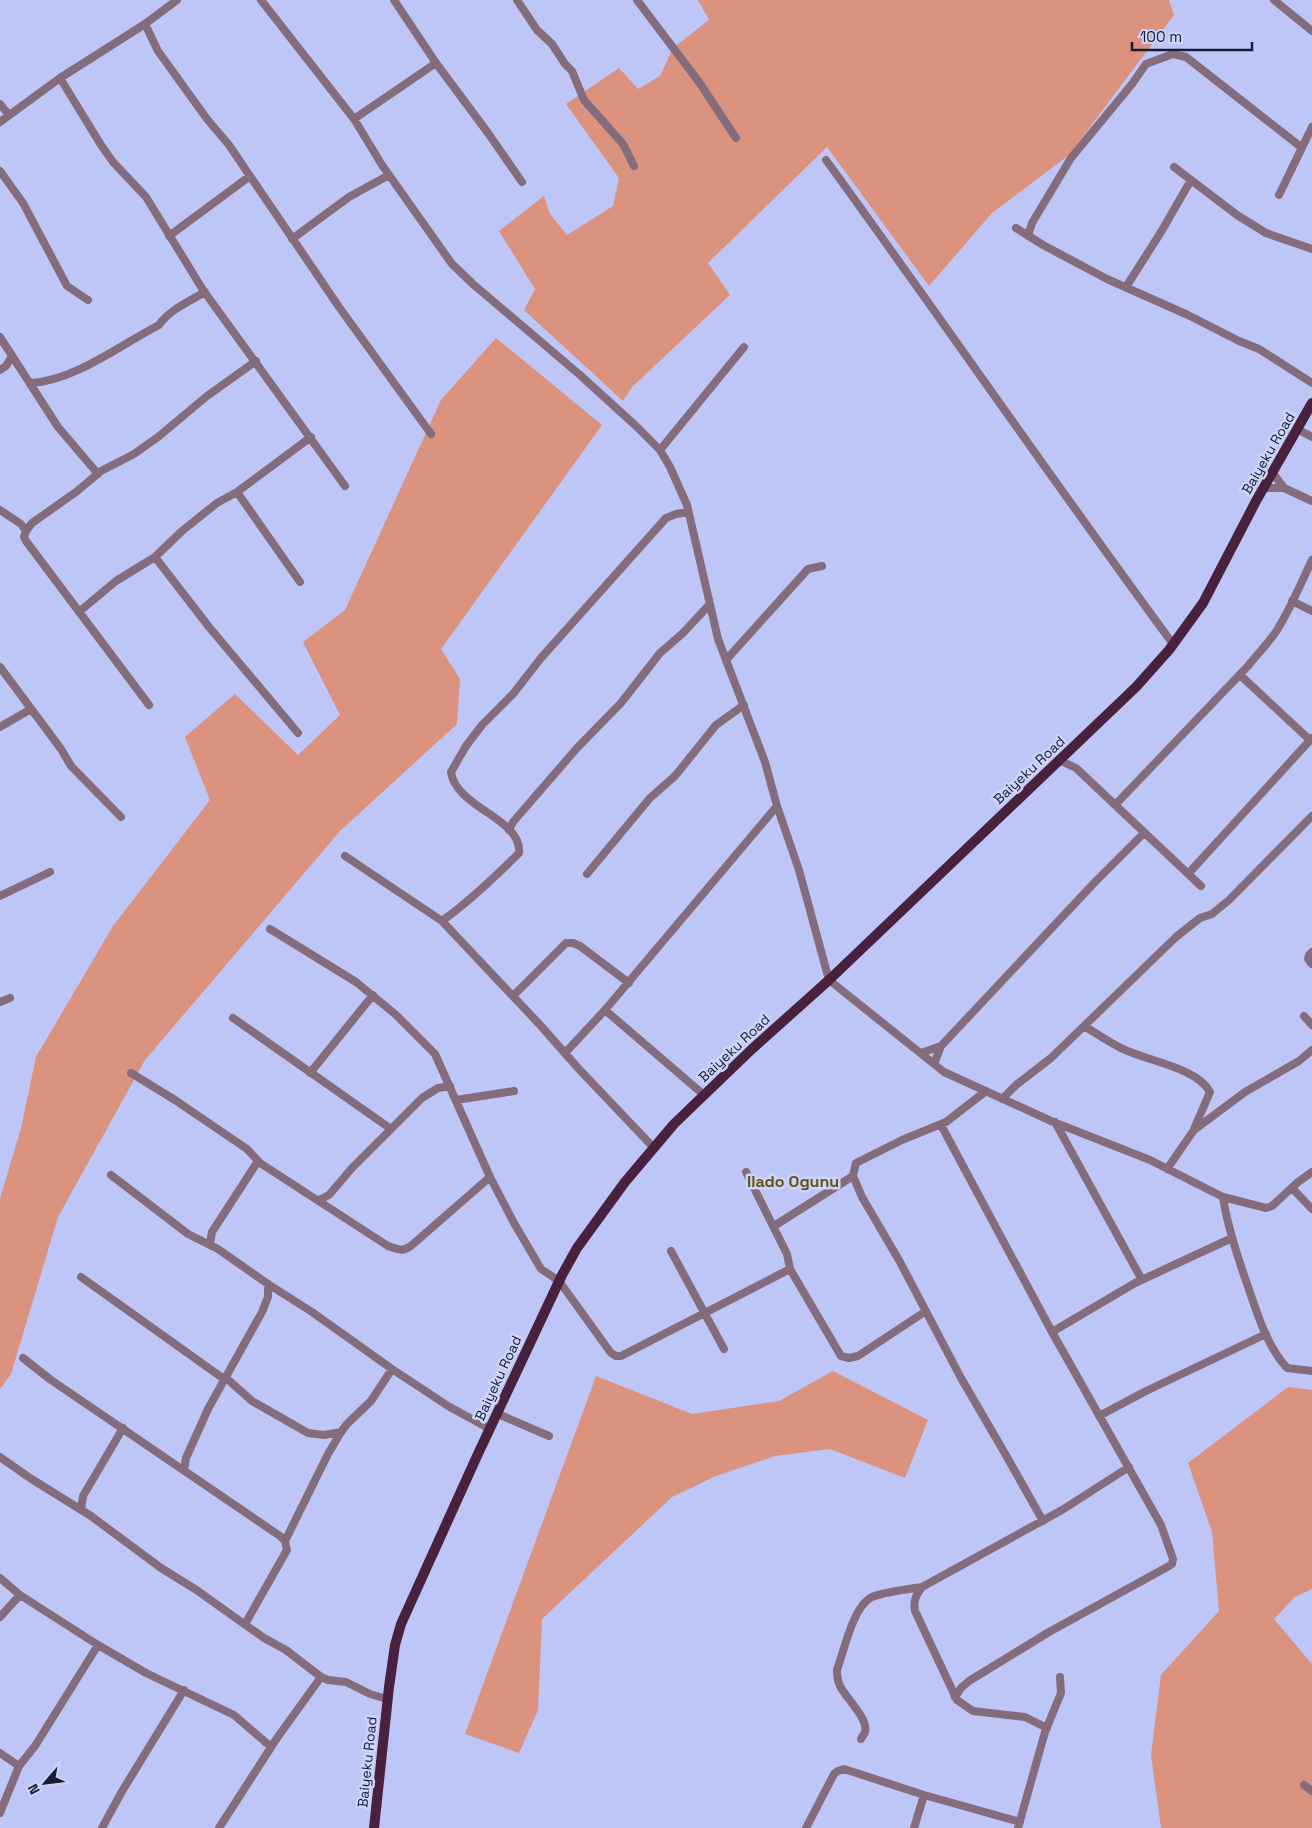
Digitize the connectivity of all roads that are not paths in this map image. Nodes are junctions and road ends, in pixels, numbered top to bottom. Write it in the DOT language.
graph roads {
  1 [pos="177,0"];
  2 [pos="261,0"];
  3 [pos="394,0"];
  4 [pos="516,0"];
  5 [pos="636,0"];
  6 [pos="1274,0"];
  7 [pos="144,24"];
  8 [pos="1312,31"];
  9 [pos="436,63"];
  10 [pos="60,78"];
  11 [pos="0,104"];
  12 [pos="9,115"];
  13 [pos="354,120"];
  14 [pos="0,122"];
  15 [pos="1312,127"];
  16 [pos="736,138"];
  17 [pos="1301,147"];
  18 [pos="826,160"];
  19 [pos="634,166"];
  20 [pos="1174,167"];
  21 [pos="0,171"];
  22 [pos="389,175"];
  23 [pos="250,176"];
  24 [pos="1191,180"];
  25 [pos="522,182"];
  26 [pos="1279,195"];
  27 [pos="1016,228"];
  28 [pos="169,236"];
  29 [pos="1028,236"];
  30 [pos="292,239"];
  31 [pos="1312,249"];
  32 [pos="1126,287"];
  33 [pos="205,292"];
  34 [pos="88,300"];
  35 [pos="0,337"];
  36 [pos="744,347"];
  37 [pos="12,356"];
  38 [pos="256,361"];
  39 [pos="18,366"];
  40 [pos="3,368"];
  41 [pos="31,383"];
  42 [pos="1312,383"];
  43 [pos="1312,403"];
  44 [pos="1297,429"];
  45 [pos="431,434"];
  46 [pos="311,437"];
  47 [pos="1312,437"];
  48 [pos="660,450"];
  49 [pos="1272,472"];
  50 [pos="98,474"];
  51 [pos="345,486"];
  52 [pos="1264,488"];
  53 [pos="1284,488"];
  54 [pos="237,492"];
  55 [pos="1312,501"];
  56 [pos="0,510"];
  57 [pos="688,512"];
  58 [pos="32,523"];
  59 [pos="21,524"];
  60 [pos="26,531"];
  61 [pos="155,556"];
  62 [pos="1312,560"];
  63 [pos="822,566"];
  64 [pos="300,582"];
  65 [pos="1292,601"];
  66 [pos="710,604"];
  67 [pos="80,611"];
  68 [pos="1312,611"];
  69 [pos="1173,644"];
  70 [pos="726,660"];
  71 [pos="0,667"];
  72 [pos="1240,675"];
  73 [pos="149,705"];
  74 [pos="744,705"];
  75 [pos="31,709"];
  76 [pos="0,727"];
  77 [pos="298,733"];
  78 [pos="1311,739"];
  79 [pos="1068,752"];
  80 [pos="1059,760"];
  81 [pos="1076,768"];
  82 [pos="1115,805"];
  83 [pos="778,806"];
  84 [pos="1312,816"];
  85 [pos="121,817"];
  86 [pos="509,830"];
  87 [pos="1144,833"];
  88 [pos="345,856"];
  89 [pos="50,872"];
  90 [pos="587,874"];
  91 [pos="1188,874"];
  92 [pos="1200,886"];
  93 [pos="0,896"];
  94 [pos="442,921"];
  95 [pos="270,929"];
  96 [pos="1312,952"];
  97 [pos="1312,964"];
  98 [pos="829,980"];
  99 [pos="628,983"];
  100 [pos="373,996"];
  101 [pos="513,996"];
  102 [pos="10,998"];
  103 [pos="0,1002"];
  104 [pos="605,1010"];
  105 [pos="1304,1016"];
  106 [pos="232,1018"];
  107 [pos="1312,1025"];
  108 [pos="1084,1026"];
  109 [pos="941,1046"];
  110 [pos="1312,1050"];
  111 [pos="565,1053"];
  112 [pos="921,1054"];
  113 [pos="934,1064"];
  114 [pos="131,1073"];
  115 [pos="310,1073"];
  116 [pos="450,1086"];
  117 [pos="514,1091"];
  118 [pos="986,1091"];
  119 [pos="704,1096"];
  120 [pos="1002,1099"];
  121 [pos="456,1100"];
  122 [pos="1055,1122"];
  123 [pos="941,1125"];
  124 [pos="392,1129"];
  125 [pos="1194,1130"];
  126 [pos="653,1147"];
  127 [pos="258,1161"];
  128 [pos="1167,1169"];
  129 [pos="746,1172"];
  130 [pos="1312,1172"];
  131 [pos="111,1175"];
  132 [pos="852,1176"];
  133 [pos="490,1177"];
  134 [pos="1292,1188"];
  135 [pos="329,1195"];
  136 [pos="1223,1197"];
  137 [pos="320,1200"];
  138 [pos="330,1207"];
  139 [pos="1312,1209"];
  140 [pos="774,1226"];
  141 [pos="1232,1238"];
  142 [pos="210,1244"];
  143 [pos="671,1251"];
  144 [pos="790,1269"];
  145 [pos="81,1277"];
  146 [pos="1142,1280"];
  147 [pos="559,1281"];
  148 [pos="268,1284"];
  149 [pos="280,1291"];
  150 [pos="268,1297"];
  151 [pos="926,1312"];
  152 [pos="704,1313"];
  153 [pos="1052,1332"];
  154 [pos="1266,1334"];
  155 [pos="724,1349"];
  156 [pos="23,1358"];
  157 [pos="392,1369"];
  158 [pos="1312,1371"];
  159 [pos="225,1378"];
  160 [pos="498,1414"];
  161 [pos="1099,1416"];
  162 [pos="123,1428"];
  163 [pos="490,1429"];
  164 [pos="342,1432"];
  165 [pos="549,1436"];
  166 [pos="0,1457"];
  167 [pos="181,1467"];
  168 [pos="1129,1467"];
  169 [pos="81,1510"];
  170 [pos="1043,1521"];
  171 [pos="285,1541"];
  172 [pos="0,1578"];
  173 [pos="922,1587"];
  174 [pos="20,1595"];
  175 [pos="0,1617"];
  176 [pos="245,1624"];
  177 [pos="98,1645"];
  178 [pos="321,1677"];
  179 [pos="1060,1677"];
  180 [pos="184,1690"];
  181 [pos="955,1697"];
  182 [pos="388,1699"];
  183 [pos="1047,1728"];
  184 [pos="861,1739"];
  185 [pos="271,1747"];
  186 [pos="0,1753"];
  187 [pos="19,1766"];
  188 [pos="1304,1785"];
  189 [pos="1312,1791"];
  190 [pos="924,1795"];
  191 [pos="0,1812"];
  192 [pos="1019,1825"];
  193 [pos="102,1828"];
  194 [pos="220,1828"];
  195 [pos="374,1828"];
  196 [pos="806,1828"];
  197 [pos="914,1828"];
  1 -- 7 [label="street"];
  2 -- 13 [label="street"];
  3 -- 9 [label="street"];
  4 -- 19 [label="street"];
  5 -- 16 [label="street"];
  6 -- 8 [label="street"];
  7 -- 10 [label="street"];
  7 -- 23 [label="street"];
  9 -- 13 [label="street"];
  9 -- 25 [label="street"];
  10 -- 12 [label="street"];
  10 -- 28 [label="street"];
  11 -- 12 [label="street"];
  12 -- 14 [label="street"];
  13 -- 22 [label="street"];
  15 -- 17 [label="street"];
  17 -- 26 [label="street"];
  17 -- 29 [label="street"];
  18 -- 69 [label="street"];
  20 -- 24 [label="street"];
  21 -- 34 [label="street"];
  22 -- 30 [label="street"];
  22 -- 48 [label="street"];
  23 -- 28 [label="street"];
  23 -- 30 [label="street"];
  24 -- 31 [label="street"];
  24 -- 32 [label="street"];
  27 -- 29 [label="street"];
  28 -- 33 [label="street"];
  29 -- 32 [label="street"];
  30 -- 45 [label="street"];
  32 -- 42 [label="street"];
  33 -- 38 [label="street"];
  33 -- 41 [label="street"];
  35 -- 37 [label="street"];
  36 -- 48 [label="street"];
  37 -- 39 [label="street"];
  37 -- 40 [label="street"];
  38 -- 46 [label="street"];
  38 -- 50 [label="street"];
  39 -- 40 [label="street"];
  39 -- 41 [label="street"];
  41 -- 50 [label="street"];
  43 -- 44 [label="main road, Baiyeku Road"];
  44 -- 47 [label="street"];
  44 -- 49 [label="main road, Baiyeku Road"];
  46 -- 51 [label="street"];
  46 -- 54 [label="street"];
  48 -- 57 [label="street"];
  49 -- 52 [label="main road, Baiyeku Road"];
  49 -- 53 [label="street"];
  50 -- 58 [label="street"];
  52 -- 53 [label="street"];
  52 -- 69 [label="main road, Baiyeku Road"];
  53 -- 55 [label="street"];
  54 -- 61 [label="street"];
  54 -- 64 [label="street"];
  56 -- 59 [label="street"];
  57 -- 66 [label="street"];
  57 -- 86 [label="street"];
  58 -- 59 [label="street"];
  58 -- 60 [label="street"];
  59 -- 60 [label="street"];
  60 -- 67 [label="street"];
  61 -- 67 [label="street"];
  61 -- 77 [label="street"];
  62 -- 65 [label="street"];
  63 -- 70 [label="street"];
  65 -- 68 [label="street"];
  65 -- 72 [label="street"];
  66 -- 70 [label="street"];
  66 -- 86 [label="street"];
  67 -- 73 [label="street"];
  69 -- 79 [label="main road, Baiyeku Road"];
  70 -- 74 [label="street"];
  71 -- 75 [label="street"];
  72 -- 78 [label="street"];
  72 -- 82 [label="street"];
  74 -- 83 [label="street"];
  74 -- 90 [label="street"];
  75 -- 76 [label="street"];
  75 -- 85 [label="street"];
  78 -- 91 [label="street"];
  79 -- 80 [label="main road, Baiyeku Road"];
  79 -- 81 [label="street"];
  80 -- 81 [label="street"];
  80 -- 98 [label="main road, Baiyeku Road"];
  81 -- 82 [label="street"];
  82 -- 87 [label="street"];
  83 -- 98 [label="street"];
  83 -- 99 [label="street"];
  84 -- 108 [label="street"];
  86 -- 94 [label="street"];
  87 -- 91 [label="street"];
  87 -- 109 [label="street"];
  88 -- 94 [label="street"];
  89 -- 93 [label="street"];
  91 -- 92 [label="street"];
  94 -- 101 [label="street"];
  95 -- 100 [label="street"];
  96 -- 97 [label="street"];
  98 -- 112 [label="street"];
  98 -- 119 [label="main road, Baiyeku Road"];
  99 -- 101 [label="street"];
  99 -- 104 [label="street"];
  100 -- 115 [label="street"];
  100 -- 116 [label="street"];
  101 -- 111 [label="street"];
  102 -- 103 [label="street"];
  104 -- 111 [label="street"];
  104 -- 119 [label="street"];
  105 -- 107 [label="street"];
  106 -- 115 [label="street"];
  108 -- 120 [label="street"];
  108 -- 125 [label="street"];
  109 -- 112 [label="street"];
  109 -- 113 [label="street"];
  110 -- 125 [label="street"];
  111 -- 126 [label="street"];
  112 -- 113 [label="street"];
  113 -- 118 [label="street"];
  114 -- 127 [label="street"];
  115 -- 124 [label="street"];
  116 -- 121 [label="street"];
  116 -- 124 [label="street"];
  117 -- 121 [label="street"];
  118 -- 120 [label="street"];
  118 -- 123 [label="street"];
  119 -- 126 [label="main road, Baiyeku Road"];
  120 -- 122 [label="street"];
  121 -- 133 [label="street"];
  122 -- 128 [label="street"];
  122 -- 146 [label="street"];
  123 -- 132 [label="street"];
  123 -- 153 [label="street"];
  124 -- 135 [label="street"];
  125 -- 128 [label="street"];
  126 -- 147 [label="main road, Baiyeku Road"];
  127 -- 137 [label="street"];
  127 -- 142 [label="street"];
  128 -- 136 [label="street"];
  129 -- 140 [label="street"];
  130 -- 134 [label="street"];
  131 -- 142 [label="street"];
  132 -- 140 [label="street"];
  132 -- 151 [label="street"];
  133 -- 138 [label="street"];
  133 -- 147 [label="street"];
  134 -- 136 [label="street"];
  134 -- 139 [label="street"];
  135 -- 137 [label="street"];
  135 -- 138 [label="street"];
  136 -- 141 [label="street"];
  137 -- 138 [label="street"];
  140 -- 144 [label="street"];
  141 -- 146 [label="street"];
  141 -- 154 [label="street"];
  142 -- 148 [label="street"];
  143 -- 152 [label="street"];
  144 -- 151 [label="street"];
  144 -- 152 [label="street"];
  145 -- 159 [label="street"];
  146 -- 153 [label="street"];
  147 -- 152 [label="street"];
  147 -- 160 [label="main road, Baiyeku Road"];
  148 -- 149 [label="street"];
  148 -- 150 [label="street"];
  149 -- 150 [label="street"];
  149 -- 157 [label="street"];
  150 -- 159 [label="street"];
  151 -- 170 [label="street"];
  152 -- 155 [label="street"];
  153 -- 161 [label="street"];
  154 -- 158 [label="street"];
  154 -- 161 [label="street"];
  156 -- 162 [label="street"];
  157 -- 163 [label="street"];
  157 -- 164 [label="street"];
  159 -- 164 [label="street"];
  159 -- 167 [label="street"];
  160 -- 163 [label="main road, Baiyeku Road"];
  160 -- 165 [label="street"];
  161 -- 168 [label="street"];
  162 -- 167 [label="street"];
  162 -- 169 [label="street"];
  163 -- 182 [label="main road, Baiyeku Road"];
  164 -- 171 [label="street"];
  166 -- 169 [label="street"];
  167 -- 171 [label="street"];
  168 -- 170 [label="street"];
  168 -- 181 [label="street"];
  169 -- 176 [label="street"];
  170 -- 173 [label="street"];
  171 -- 176 [label="street"];
  172 -- 174 [label="street"];
  173 -- 181 [label="street"];
  173 -- 184 [label="street"];
  174 -- 175 [label="street"];
  174 -- 177 [label="street"];
  176 -- 178 [label="street"];
  177 -- 180 [label="street"];
  177 -- 187 [label="street"];
  178 -- 182 [label="street"];
  178 -- 185 [label="street"];
  179 -- 183 [label="street"];
  180 -- 185 [label="street"];
  180 -- 193 [label="street"];
  181 -- 183 [label="street"];
  182 -- 195 [label="main road, Baiyeku Road"];
  183 -- 192 [label="street"];
  185 -- 194 [label="street"];
  186 -- 187 [label="street"];
  187 -- 191 [label="street"];
  188 -- 189 [label="street"];
  190 -- 192 [label="street"];
  190 -- 196 [label="street"];
  190 -- 197 [label="street"];
}
